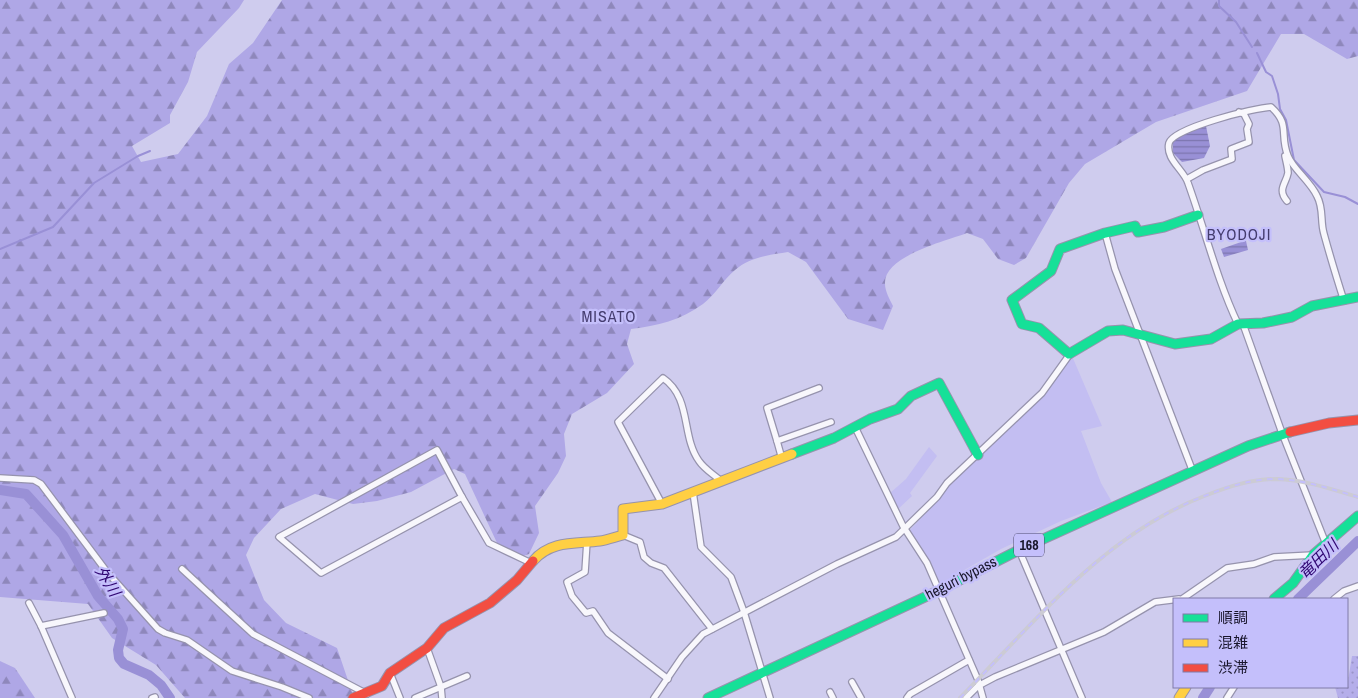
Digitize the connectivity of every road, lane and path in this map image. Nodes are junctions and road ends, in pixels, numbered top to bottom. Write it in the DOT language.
graph roads {
  1 [pos="1240,112"];
  2 [pos="1285,156"];
  3 [pos="1187,179"];
  4 [pos="1287,201"];
  5 [pos="1198,215"];
  6 [pos="1105,233"];
  7 [pos="1358,297"];
  8 [pos="1344,301"];
  9 [pos="1240,324"];
  10 [pos="1141,334"];
  11 [pos="1070,354"];
  12 [pos="819,388"];
  13 [pos="1358,420"];
  14 [pos="831,422"];
  15 [pos="855,427"];
  16 [pos="1282,433"];
  17 [pos="777,441"];
  18 [pos="978,455"];
  19 [pos="782,458"];
  20 [pos="1193,472"];
  21 [pos="0,478"];
  22 [pos="722,482"];
  23 [pos="693,492"];
  24 [pos="462,497"];
  25 [pos="662,504"];
  26 [pos="1358,516"];
  27 [pos="906,528"];
  28 [pos="623,535"];
  29 [pos="586,541"];
  30 [pos="1326,544"];
  31 [pos="1019,550"];
  32 [pos="1313,555"];
  33 [pos="531,563"];
  34 [pos="182,569"];
  35 [pos="1358,586"];
  36 [pos="940,590"];
  37 [pos="1182,598"];
  38 [pos="1275,598"];
  39 [pos="1335,598"];
  40 [pos="1173,600"];
  41 [pos="29,603"];
  42 [pos="744,612"];
  43 [pos="104,613"];
  44 [pos="41,626"];
  45 [pos="712,629"];
  46 [pos="427,648"];
  47 [pos="1062,650"];
  48 [pos="969,660"];
  49 [pos="761,673"];
  50 [pos="390,674"];
  51 [pos="467,676"];
  52 [pos="668,679"];
  53 [pos="852,682"];
  54 [pos="978,686"];
  55 [pos="441,687"];
  56 [pos="367,694"];
  57 [pos="72,698"];
  58 [pos="309,698"];
  59 [pos="353,698"];
  60 [pos="400,698"];
  61 [pos="415,698"];
  62 [pos="442,698"];
  63 [pos="654,698"];
  64 [pos="708,698"];
  65 [pos="770,698"];
  66 [pos="860,698"];
  67 [pos="907,698"];
  68 [pos="966,698"];
  69 [pos="983,698"];
  70 [pos="1082,698"];
  1 -- 3 [label="street"];
  1 -- 3 [label="street"];
  1 -- 8 [label="street"];
  2 -- 4 [label="street"];
  3 -- 5 [label="street"];
  5 -- 6 [label="main road"];
  5 -- 9 [label="street"];
  6 -- 10 [label="street"];
  6 -- 11 [label="main road"];
  7 -- 8 [label="main road"];
  8 -- 9 [label="main road"];
  9 -- 10 [label="main road"];
  9 -- 16 [label="street"];
  10 -- 11 [label="main road"];
  10 -- 20 [label="street"];
  11 -- 18 [label="street"];
  12 -- 17 [label="street"];
  13 -- 16 [label="main road, heguri bypass / 168"];
  14 -- 17 [label="street"];
  15 -- 18 [label="main road"];
  15 -- 19 [label="main road"];
  15 -- 27 [label="street"];
  16 -- 20 [label="main road, heguri bypass / 168"];
  16 -- 30 [label="street"];
  17 -- 19 [label="street"];
  18 -- 27 [label="street"];
  19 -- 22 [label="main road"];
  20 -- 31 [label="main road, heguri bypass / 168"];
  21 -- 58 [label="street"];
  22 -- 23 [label="main road"];
  22 -- 25 [label="street"];
  23 -- 25 [label="main road"];
  23 -- 42 [label="street"];
  24 -- 24 [label="street"];
  24 -- 33 [label="street"];
  25 -- 28 [label="main road"];
  26 -- 30 [label="main road"];
  27 -- 36 [label="street"];
  27 -- 42 [label="street"];
  28 -- 29 [label="main road"];
  28 -- 45 [label="street"];
  29 -- 33 [label="main road"];
  29 -- 52 [label="street"];
  30 -- 32 [label="main road"];
  31 -- 36 [label="main road, heguri bypass / 168"];
  31 -- 47 [label="street"];
  32 -- 37 [label="street"];
  32 -- 38 [label="main road"];
  33 -- 46 [label="main road"];
  34 -- 56 [label="street"];
  35 -- 39 [label="street"];
  36 -- 48 [label="street"];
  36 -- 49 [label="main road, heguri bypass / 168"];
  40 -- 47 [label="street"];
  41 -- 44 [label="street"];
  42 -- 45 [label="street"];
  42 -- 49 [label="street"];
  43 -- 44 [label="street"];
  44 -- 57 [label="street"];
  45 -- 52 [label="street"];
  46 -- 50 [label="main road"];
  46 -- 55 [label="street"];
  47 -- 54 [label="street"];
  47 -- 70 [label="street"];
  48 -- 54 [label="street"];
  48 -- 67 [label="street"];
  49 -- 64 [label="main road, heguri bypass / 168"];
  49 -- 65 [label="street"];
  50 -- 56 [label="main road"];
  50 -- 60 [label="street"];
  51 -- 55 [label="street"];
  52 -- 63 [label="street"];
  53 -- 66 [label="street"];
  54 -- 68 [label="street"];
  54 -- 69 [label="street"];
  55 -- 61 [label="street"];
  55 -- 62 [label="street"];
  56 -- 59 [label="main road"];
}
